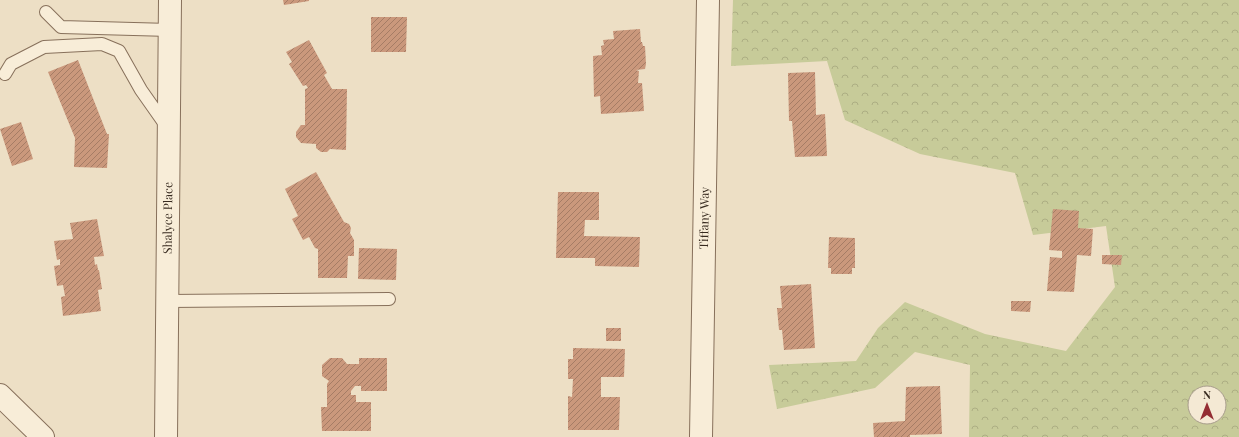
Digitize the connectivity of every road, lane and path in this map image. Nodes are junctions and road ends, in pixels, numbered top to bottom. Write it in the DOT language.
graph roads {
  1 [pos="170,0"];
  2 [pos="708,0"];
  3 [pos="46,12"];
  4 [pos="170,30"];
  5 [pos="5,74"];
  6 [pos="170,132"];
  7 [pos="389,299"];
  8 [pos="168,302"];
  9 [pos="0,395"];
  10 [pos="43,437"];
  11 [pos="166,437"];
  12 [pos="701,437"];
  1 -- 4 [label="street, Shalyce Place"];
  2 -- 12 [label="street, Tiffany Way"];
  3 -- 4 [label="lane"];
  4 -- 6 [label="street, Shalyce Place"];
  5 -- 6 [label="lane"];
  6 -- 8 [label="street, Shalyce Place"];
  7 -- 8 [label="lane"];
  8 -- 11 [label="street, Shalyce Place"];
  9 -- 10 [label="street"];
}
